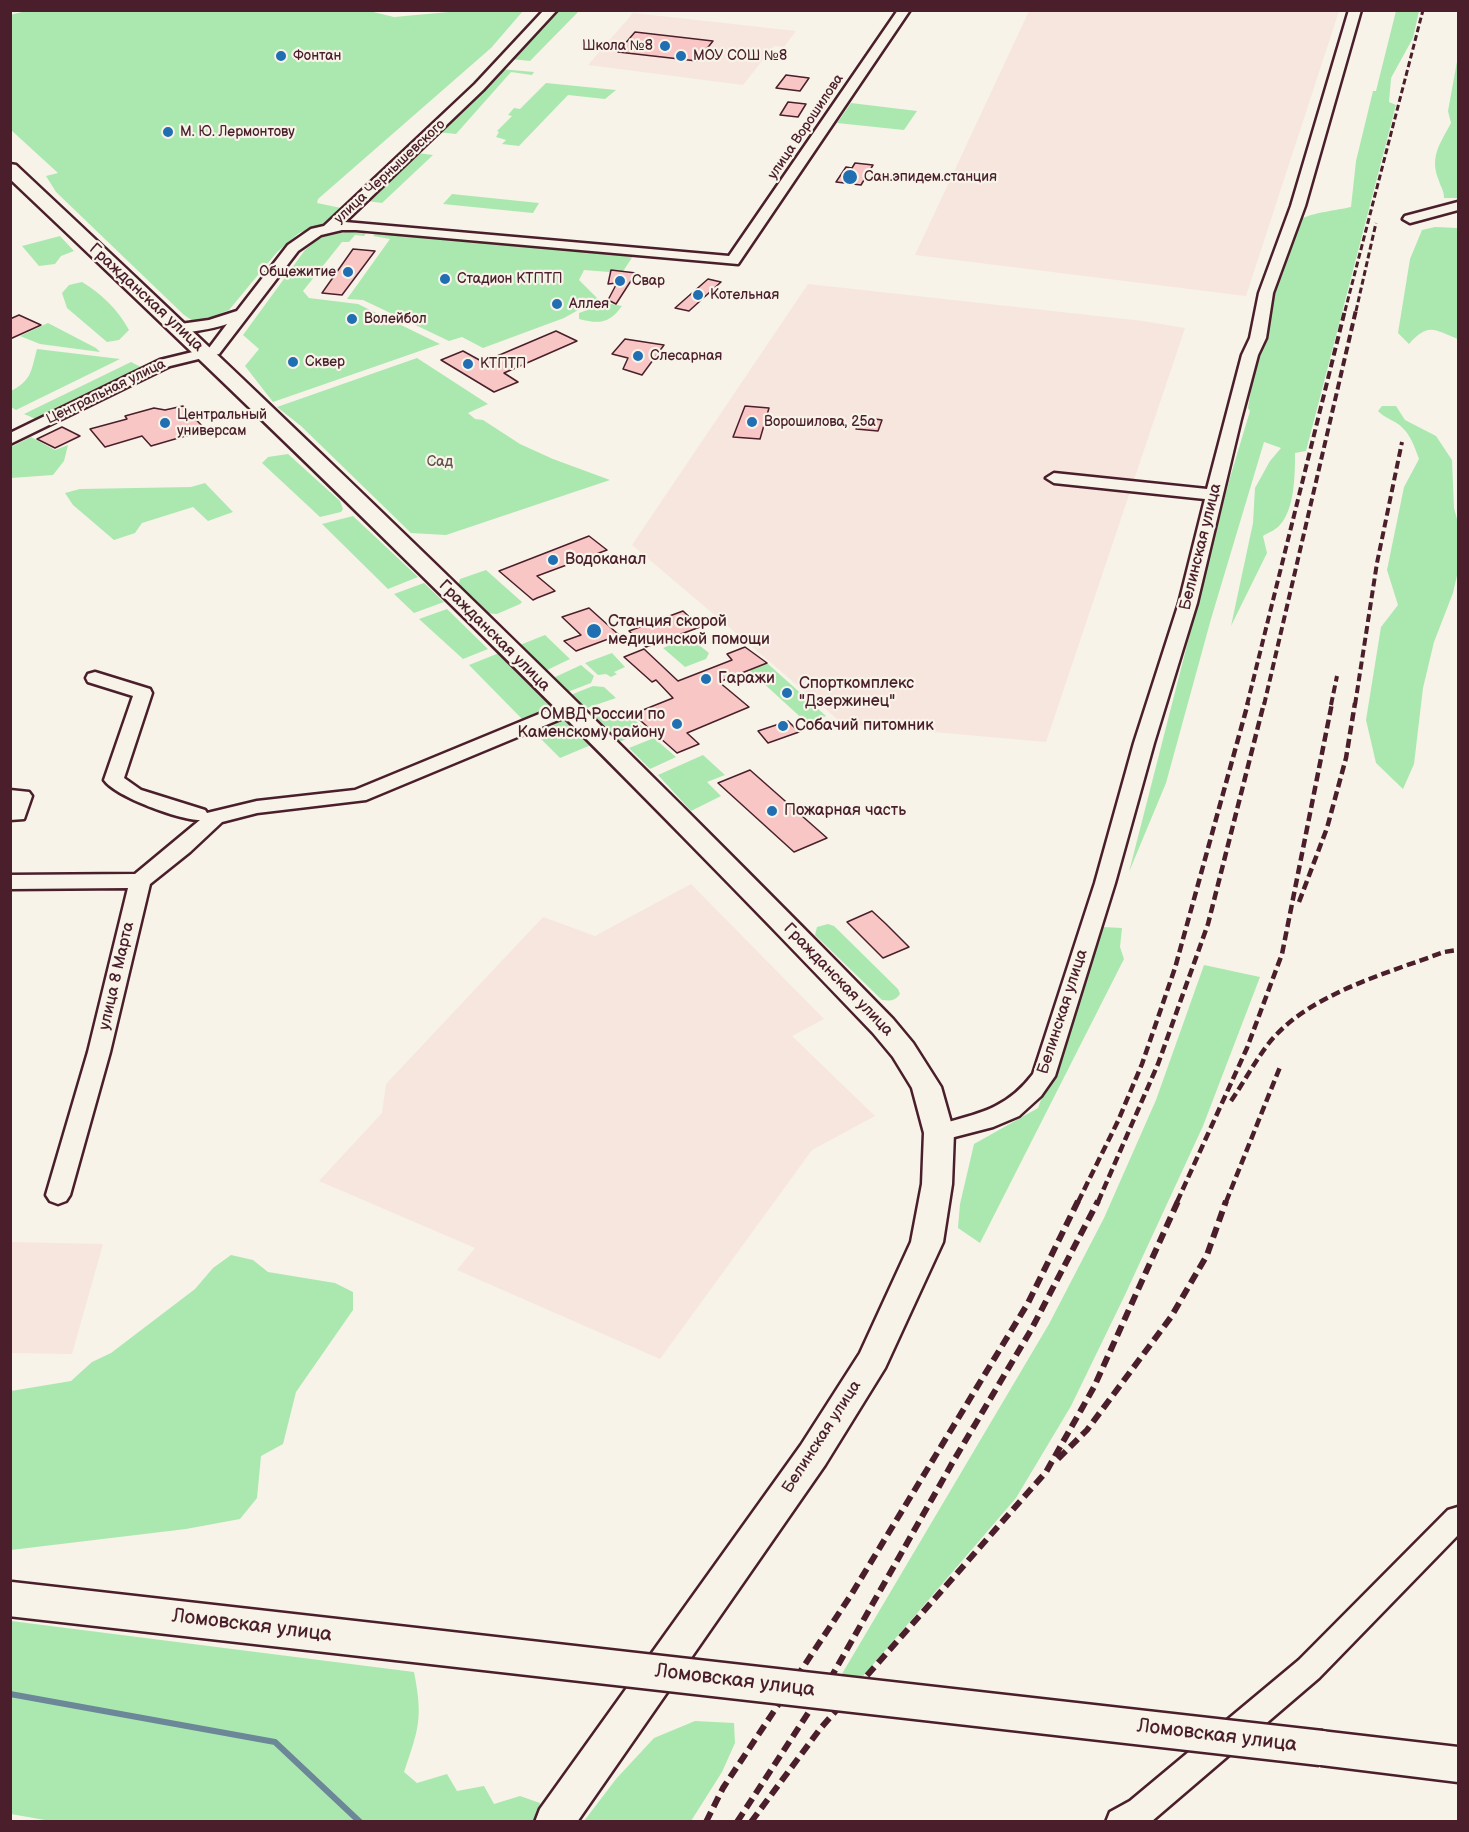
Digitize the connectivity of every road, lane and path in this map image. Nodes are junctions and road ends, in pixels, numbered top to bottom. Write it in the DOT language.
graph roads {
  1 [pos="551,10"];
  2 [pos="904,10"];
  3 [pos="1355,10"];
  4 [pos="10,169"];
  5 [pos="1458,207"];
  6 [pos="1410,219"];
  7 [pos="330,228"];
  8 [pos="243,314"];
  9 [pos="197,343"];
  10 [pos="165,363"];
  11 [pos="10,440"];
  12 [pos="1054,478"];
  13 [pos="1215,495"];
  14 [pos="95,678"];
  15 [pos="568,709"];
  16 [pos="10,796"];
  17 [pos="198,814"];
  18 [pos="17,815"];
  19 [pos="140,881"];
  20 [pos="10,882"];
  21 [pos="939,1133"];
  22 [pos="58,1195"];
  23 [pos="1458,1518"];
  24 [pos="10,1599"];
  25 [pos="1458,1765"];
  26 [pos="554,1821"];
  27 [pos="1120,1821"];
  1 -- 7 [label="street, улица Чернышевского"];
  2 -- 7 [label="street, улица Ворошилова"];
  3 -- 13 [label="street, Белинская улица"];
  4 -- 9 [label="main road, Гражданская улица"];
  5 -- 6 [label="street"];
  7 -- 8 [label="street, улица Чернышевского"];
  8 -- 9 [label="street, улица Чернышевского"];
  8 -- 9 [label="street, Центральная улица"];
  9 -- 10 [label="street, Центральная улица"];
  9 -- 10 [label="street, улица Чернышевского"];
  9 -- 15 [label="main road, Гражданская улица"];
  10 -- 11 [label="street, Центральная улица"];
  12 -- 13 [label="street"];
  13 -- 21 [label="street, Белинская улица"];
  14 -- 17 [label="street"];
  15 -- 19 [label="street"];
  15 -- 21 [label="main road, Гражданская улица"];
  16 -- 18 [label="street"];
  19 -- 20 [label="street"];
  19 -- 22 [label="street, улица 8 Марта"];
  21 -- 26 [label="main road, Белинская улица"];
  23 -- 27 [label="street"];
  24 -- 25 [label="main road, Ломовская улица, bridge"];
}
